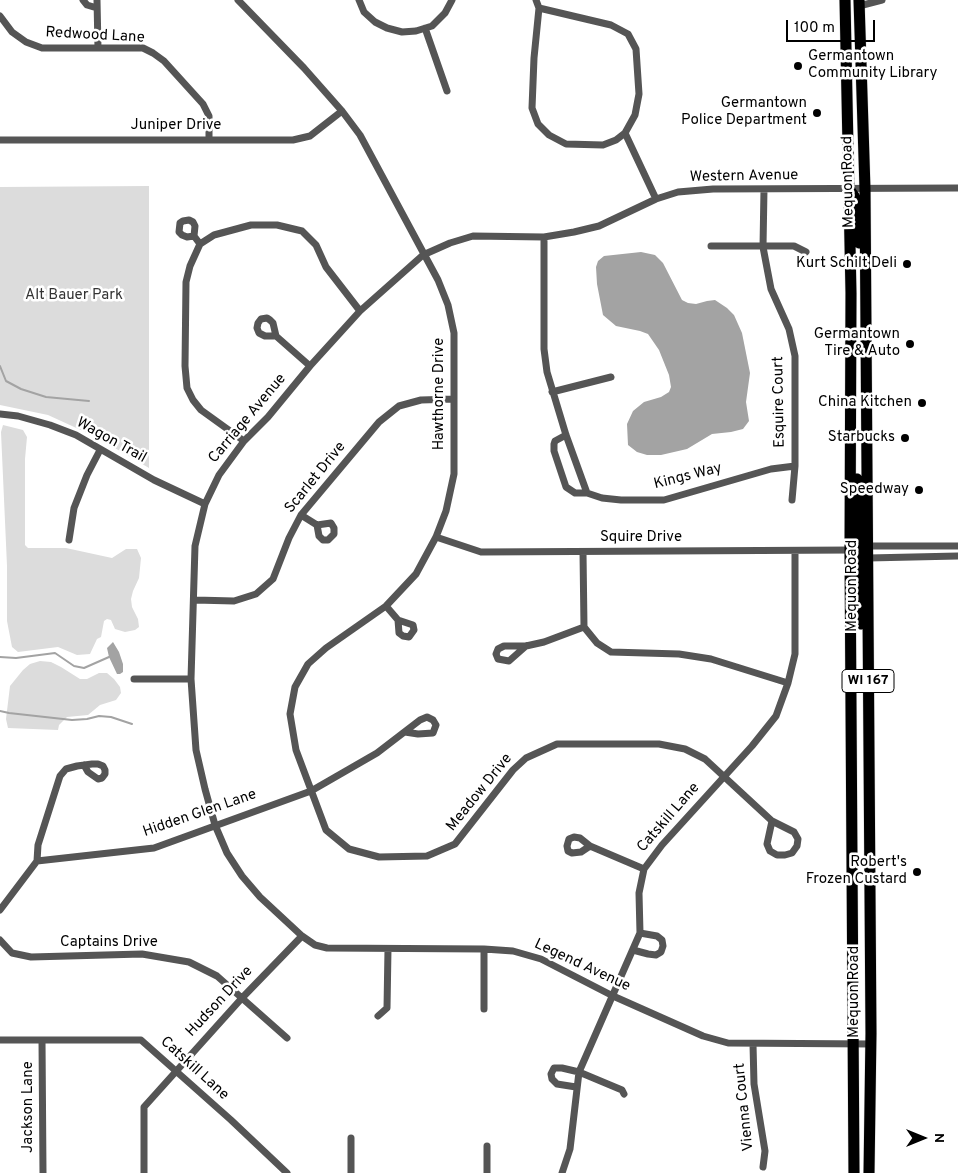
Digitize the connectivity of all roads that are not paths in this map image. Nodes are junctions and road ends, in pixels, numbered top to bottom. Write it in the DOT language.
graph roads {
  1 [pos="83,0"];
  2 [pos="238,0"];
  3 [pos="359,0"];
  4 [pos="452,0"];
  5 [pos="536,0"];
  6 [pos="845,0"];
  7 [pos="882,0"];
  8 [pos="859,3"];
  9 [pos="97,4"];
  10 [pos="539,8"];
  11 [pos="0,16"];
  12 [pos="425,28"];
  13 [pos="98,48"];
  14 [pos="846,88"];
  15 [pos="447,90"];
  16 [pos="342,111"];
  17 [pos="625,133"];
  18 [pos="0,140"];
  19 [pos="209,140"];
  20 [pos="958,188"];
  21 [pos="764,189"];
  22 [pos="848,189"];
  23 [pos="865,189"];
  24 [pos="656,199"];
  25 [pos="194,236"];
  26 [pos="544,237"];
  27 [pos="200,244"];
  28 [pos="711,246"];
  29 [pos="763,247"];
  30 [pos="806,252"];
  31 [pos="423,255"];
  32 [pos="865,272"];
  33 [pos="851,298"];
  34 [pos="866,298"];
  35 [pos="360,311"];
  36 [pos="276,336"];
  37 [pos="310,366"];
  38 [pos="611,377"];
  39 [pos="552,392"];
  40 [pos="454,399"];
  41 [pos="1,414"];
  42 [pos="566,435"];
  43 [pos="244,441"];
  44 [pos="100,450"];
  45 [pos="851,456"];
  46 [pos="795,466"];
  47 [pos="587,494"];
  48 [pos="792,500"];
  49 [pos="205,504"];
  50 [pos="301,515"];
  51 [pos="317,525"];
  52 [pos="436,537"];
  53 [pos="69,540"];
  54 [pos="958,546"];
  55 [pos="865,547"];
  56 [pos="850,551"];
  57 [pos="583,552"];
  58 [pos="795,552"];
  59 [pos="958,556"];
  60 [pos="868,558"];
  61 [pos="194,600"];
  62 [pos="386,606"];
  63 [pos="398,620"];
  64 [pos="584,627"];
  65 [pos="526,646"];
  66 [pos="868,657"];
  67 [pos="134,679"];
  68 [pos="191,679"];
  69 [pos="788,684"];
  70 [pos="405,732"];
  71 [pos="84,765"];
  72 [pos="724,777"];
  73 [pos="311,791"];
  74 [pos="772,821"];
  75 [pos="215,825"];
  76 [pos="590,846"];
  77 [pos="37,861"];
  78 [pos="644,869"];
  79 [pos="0,910"];
  80 [pos="640,932"];
  81 [pos="302,936"];
  82 [pos="0,940"];
  83 [pos="388,949"];
  84 [pos="484,949"];
  85 [pos="633,950"];
  86 [pos="614,996"];
  87 [pos="242,998"];
  88 [pos="484,1009"];
  89 [pos="378,1016"];
  90 [pos="287,1038"];
  91 [pos="0,1040"];
  92 [pos="42,1040"];
  93 [pos="753,1044"];
  94 [pos="854,1044"];
  95 [pos="870,1044"];
  96 [pos="176,1071"];
  97 [pos="579,1072"];
  98 [pos="576,1087"];
  99 [pos="624,1094"];
  100 [pos="351,1138"];
  101 [pos="487,1146"];
  102 [pos="763,1167"];
  103 [pos="282,1172"];
  104 [pos="43,1173"];
  105 [pos="144,1173"];
  106 [pos="351,1173"];
  107 [pos="487,1173"];
  108 [pos="562,1173"];
  109 [pos="854,1173"];
  110 [pos="869,1173"];
  1 -- 9 [label="street"];
  2 -- 16 [label="street, Hawthorne Drive"];
  3 -- 12 [label="street"];
  4 -- 12 [label="street"];
  5 -- 10 [label="street"];
  6 -- 14 [label="main road, Mequon Road / WI 167"];
  7 -- 8 [label="street"];
  8 -- 23 [label="main road, Mequon Road"];
  9 -- 13 [label="street"];
  10 -- 17 [label="street"];
  10 -- 17 [label="street"];
  11 -- 13 [label="street, Redwood Lane"];
  12 -- 15 [label="street"];
  13 -- 19 [label="street, Redwood Lane"];
  14 -- 22 [label="main road, Mequon Road / WI 167"];
  14 -- 23 [label="main road"];
  16 -- 19 [label="street, Juniper Drive"];
  16 -- 31 [label="street, Hawthorne Drive"];
  17 -- 24 [label="street"];
  18 -- 19 [label="street, Juniper Drive"];
  20 -- 23 [label="street, Western Avenue"];
  21 -- 22 [label="street, Western Avenue"];
  21 -- 24 [label="street, Western Avenue"];
  21 -- 29 [label="street, Esquire Court"];
  22 -- 23 [label="street, Western Avenue"];
  22 -- 32 [label="main road"];
  22 -- 33 [label="main road, Mequon Road / WI 167"];
  23 -- 32 [label="main road, Mequon Road"];
  24 -- 26 [label="street, Western Avenue"];
  25 -- 27 [label="street"];
  26 -- 31 [label="street, Western Avenue"];
  26 -- 39 [label="street"];
  27 -- 35 [label="street"];
  27 -- 43 [label="street"];
  28 -- 29 [label="street"];
  29 -- 30 [label="street"];
  29 -- 46 [label="street, Esquire Court"];
  31 -- 35 [label="street, Carriage Avenue"];
  31 -- 40 [label="street, Hawthorne Drive"];
  32 -- 34 [label="main road, Mequon Road"];
  33 -- 34 [label="main road"];
  33 -- 45 [label="main road, Mequon Road / WI 167"];
  34 -- 55 [label="main road, Mequon Road"];
  35 -- 37 [label="street, Carriage Avenue"];
  36 -- 37 [label="street"];
  37 -- 43 [label="street, Carriage Avenue"];
  38 -- 39 [label="street"];
  39 -- 42 [label="street"];
  40 -- 50 [label="street, Scarlet Drive"];
  40 -- 52 [label="street, Hawthorne Drive"];
  41 -- 44 [label="street, Wagon Trail"];
  42 -- 47 [label="street"];
  42 -- 47 [label="street, Kings Way"];
  43 -- 49 [label="street, Carriage Avenue"];
  44 -- 49 [label="street, Wagon Trail"];
  44 -- 53 [label="street"];
  45 -- 55 [label="main road"];
  45 -- 56 [label="main road, Mequon Road / WI 167"];
  46 -- 47 [label="street, Kings Way"];
  46 -- 48 [label="street, Esquire Court"];
  49 -- 61 [label="street, Carriage Avenue"];
  50 -- 51 [label="street"];
  50 -- 61 [label="street, Scarlet Drive"];
  52 -- 57 [label="street, Squire Drive"];
  52 -- 62 [label="street, Hawthorne Drive"];
  54 -- 55 [label="street, Squire Drive"];
  55 -- 56 [label="street, Squire Drive"];
  55 -- 60 [label="main road"];
  56 -- 58 [label="street, Squire Drive"];
  56 -- 60 [label="street, Squire Drive"];
  56 -- 66 [label="main road"];
  56 -- 94 [label="main road, Mequon Road / WI 167"];
  57 -- 58 [label="street, Squire Drive"];
  57 -- 64 [label="street"];
  58 -- 69 [label="street, Catskill Lane"];
  59 -- 60 [label="street, Squire Drive"];
  60 -- 66 [label="main road, Mequon Road / WI 167"];
  61 -- 68 [label="street, Carriage Avenue"];
  62 -- 63 [label="street"];
  62 -- 73 [label="street, Hawthorne Drive"];
  64 -- 65 [label="street"];
  64 -- 69 [label="street"];
  66 -- 95 [label="main road, Mequon Road / WI 167"];
  67 -- 68 [label="street"];
  68 -- 75 [label="street, Carriage Avenue"];
  69 -- 72 [label="street, Catskill Lane"];
  70 -- 73 [label="street, Hidden Glen Lane"];
  71 -- 77 [label="street"];
  72 -- 73 [label="street, Meadow Drive"];
  72 -- 74 [label="street, Meadow Drive"];
  72 -- 78 [label="street, Catskill Lane"];
  73 -- 75 [label="street, Hidden Glen Lane"];
  74 -- 74 [label="street"];
  75 -- 77 [label="street, Hidden Glen Lane"];
  75 -- 81 [label="street, Legend Avenue"];
  76 -- 78 [label="street"];
  77 -- 79 [label="street"];
  78 -- 80 [label="street, Catskill Lane"];
  80 -- 85 [label="street, Catskill Lane"];
  80 -- 85 [label="street"];
  81 -- 83 [label="street, Legend Avenue"];
  81 -- 87 [label="street, Hudson Drive"];
  82 -- 87 [label="street, Captains Drive"];
  83 -- 84 [label="street, Legend Avenue"];
  83 -- 89 [label="street"];
  84 -- 86 [label="street, Legend Avenue"];
  84 -- 88 [label="street"];
  85 -- 86 [label="street, Catskill Lane"];
  86 -- 93 [label="street, Legend Avenue"];
  86 -- 97 [label="street, Catskill Lane"];
  87 -- 90 [label="street, Captains Drive"];
  87 -- 96 [label="street, Hudson Drive"];
  91 -- 92 [label="street, Catskill Lane"];
  92 -- 96 [label="street, Catskill Lane"];
  92 -- 104 [label="street, Jackson Lane"];
  93 -- 94 [label="street, Legend Avenue"];
  93 -- 102 [label="street, Vienna Court"];
  94 -- 95 [label="street, Legend Avenue"];
  94 -- 109 [label="main road, Mequon Road / WI 167"];
  95 -- 110 [label="main road, Mequon Road / WI 167"];
  96 -- 103 [label="street, Catskill Lane"];
  96 -- 105 [label="street, Hudson Drive"];
  97 -- 98 [label="street, Catskill Lane"];
  97 -- 98 [label="street"];
  97 -- 99 [label="street"];
  98 -- 108 [label="street, Catskill Lane"];
  100 -- 106 [label="street"];
  101 -- 107 [label="street"];
}
